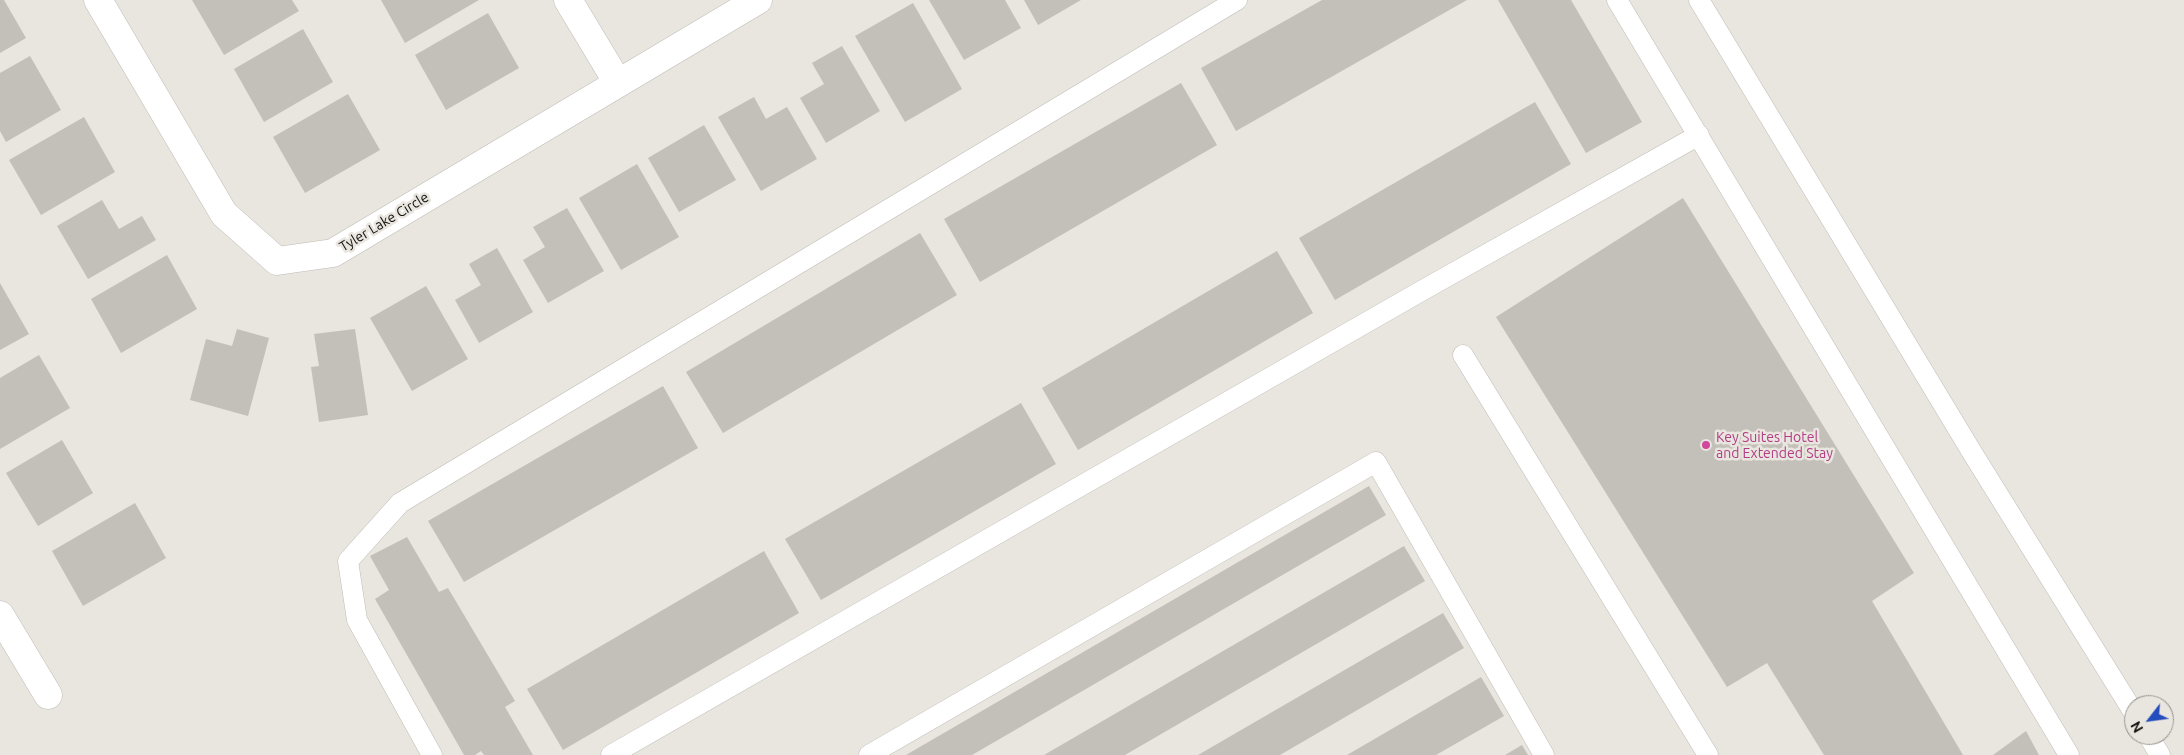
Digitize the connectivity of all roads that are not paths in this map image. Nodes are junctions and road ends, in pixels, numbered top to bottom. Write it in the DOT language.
graph roads {
  1 [pos="98,0"];
  2 [pos="568,0"];
  3 [pos="758,0"];
  4 [pos="1237,0"];
  5 [pos="1617,0"];
  6 [pos="1699,0"];
  7 [pos="618,83"];
  8 [pos="1699,135"];
  9 [pos="1463,355"];
  10 [pos="0,615"];
  11 [pos="48,695"];
  12 [pos="2124,696"];
  13 [pos="432,755"];
  14 [pos="611,755"];
  15 [pos="869,755"];
  16 [pos="1544,755"];
  17 [pos="1708,755"];
  18 [pos="2068,755"];
  1 -- 7 [label="street, Tyler Lake Circle"];
  2 -- 7 [label="street"];
  3 -- 7 [label="street, Tyler Lake Circle"];
  4 -- 13 [label="lane"];
  5 -- 8 [label="lane"];
  6 -- 12 [label="lane"];
  8 -- 14 [label="lane"];
  8 -- 18 [label="lane"];
  9 -- 17 [label="lane"];
  10 -- 11 [label="street"];
  15 -- 16 [label="lane"];
}
